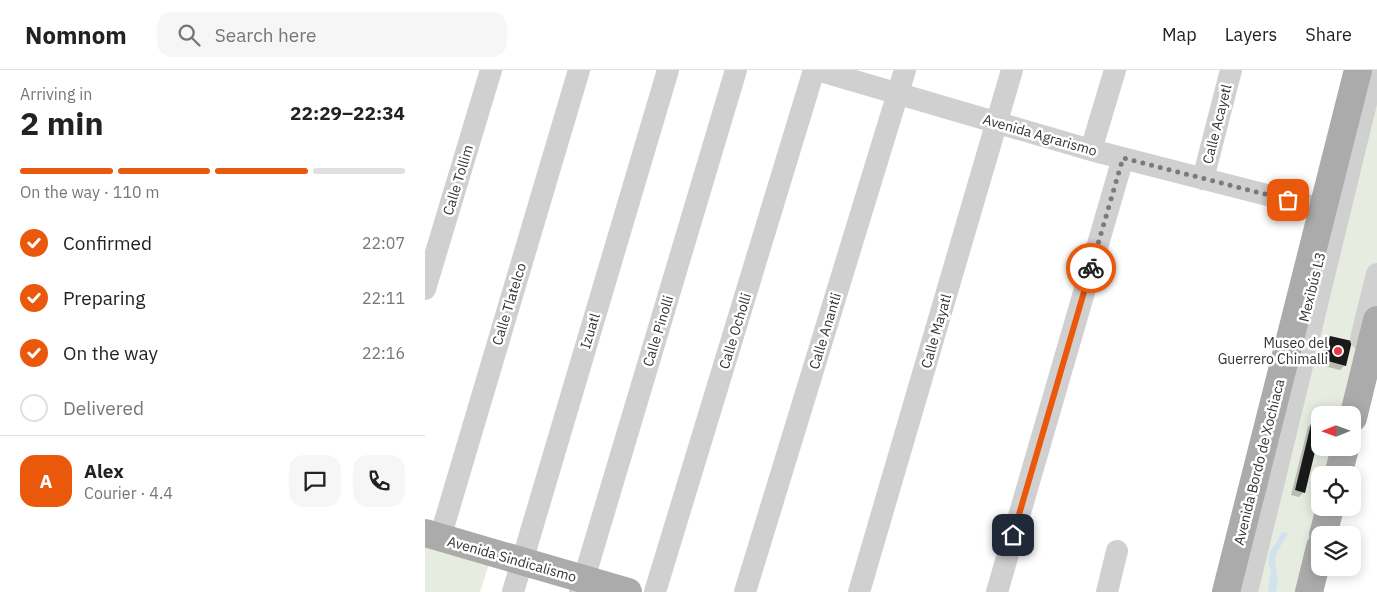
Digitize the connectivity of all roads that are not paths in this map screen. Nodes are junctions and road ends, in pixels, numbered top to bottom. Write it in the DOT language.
graph roads {
  1 [pos="491,70"];
  2 [pos="579,70"];
  3 [pos="668,70"];
  4 [pos="736,70"];
  5 [pos="816,70"];
  6 [pos="905,70"];
  7 [pos="1012,70"];
  8 [pos="1115,70"];
  9 [pos="1231,70"];
  10 [pos="1358,70"];
  11 [pos="1367,70"];
  12 [pos="1374,70"];
  13 [pos="897,94"];
  14 [pos="997,122"];
  15 [pos="1091,150"];
  16 [pos="1123,158"];
  17 [pos="1203,179"];
  18 [pos="1322,209"];
  19 [pos="1377,274"];
  20 [pos="425,289"];
  21 [pos="1377,320"];
  22 [pos="1371,365"];
  23 [pos="1344,406"];
  24 [pos="1357,406"];
  25 [pos="1317,516"];
  26 [pos="432,535"];
  27 [pos="1117,551"];
  28 [pos="522,561"];
  29 [pos="1313,576"];
  30 [pos="582,586"];
  31 [pos="513,592"];
  32 [pos="628,592"];
  33 [pos="655,592"];
  34 [pos="745,592"];
  35 [pos="859,592"];
  36 [pos="997,592"];
  37 [pos="1107,592"];
  38 [pos="1226,592"];
  39 [pos="1235,592"];
  40 [pos="1247,592"];
  41 [pos="1297,592"];
  42 [pos="1309,592"];
  1 -- 20 [label="street, Calle Tollim"];
  2 -- 26 [label="street, Calle Tlatelco"];
  3 -- 28 [label="street, Izuatl"];
  4 -- 30 [label="street, Calle Pinolli"];
  5 -- 13 [label="street, Avenida Agrarismo"];
  5 -- 33 [label="street, Calle Ocholli"];
  6 -- 13 [label="street, Calle Anantli"];
  7 -- 14 [label="street, Calle Mayatl"];
  8 -- 15 [label="street"];
  9 -- 17 [label="street, Calle Acayetl"];
  10 -- 18 [label="main road, Avenida Bordo de Xochiaca"];
  11 -- 39 [label="street, Mexibús L3"];
  12 -- 40 [label="street"];
  13 -- 14 [label="street, Avenida Agrarismo"];
  13 -- 34 [label="street, Calle Anantli"];
  14 -- 15 [label="street, Avenida Agrarismo"];
  14 -- 35 [label="street, Calle Mayatl"];
  15 -- 16 [label="street, Avenida Agrarismo"];
  16 -- 17 [label="street, Avenida Agrarismo"];
  16 -- 36 [label="street"];
  17 -- 18 [label="street, Avenida Agrarismo"];
  18 -- 38 [label="main road, Avenida Bordo de Xochiaca"];
  19 -- 23 [label="street"];
  21 -- 22 [label="main road"];
  22 -- 24 [label="main road"];
  25 -- 41 [label="street"];
  26 -- 28 [label="main road, Avenida Sindicalismo"];
  27 -- 37 [label="street"];
  28 -- 30 [label="main road, Avenida Sindicalismo"];
  28 -- 31 [label="street, Izuatl"];
  29 -- 42 [label="main road"];
  30 -- 32 [label="main road, Avenida Sindicalismo"];
}
